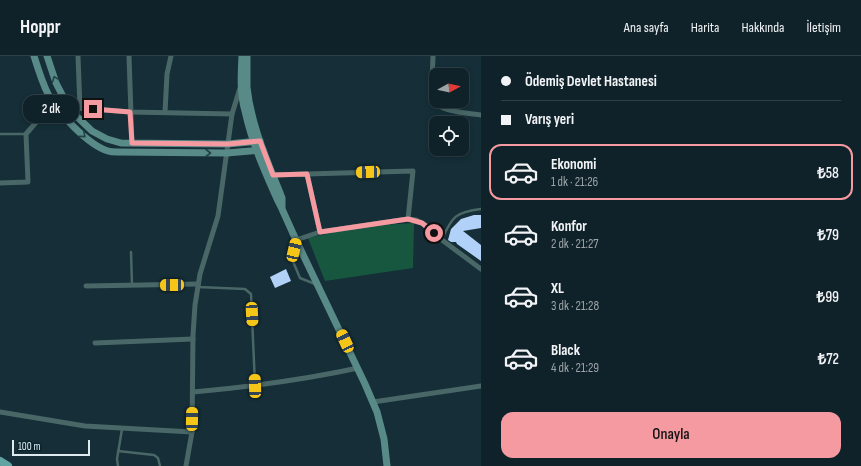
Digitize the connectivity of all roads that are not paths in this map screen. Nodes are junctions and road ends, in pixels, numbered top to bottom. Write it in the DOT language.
graph roads {
  1 [pos="34,56"];
  2 [pos="47,56"];
  3 [pos="78,56"];
  4 [pos="129,56"];
  5 [pos="171,56"];
  6 [pos="242,56"];
  7 [pos="247,56"];
  8 [pos="433,56"];
  9 [pos="241,85"];
  10 [pos="56,107"];
  11 [pos="80,108"];
  12 [pos="70,110"];
  13 [pos="130,112"];
  14 [pos="165,112"];
  15 [pos="232,114"];
  16 [pos="481,115"];
  17 [pos="0,134"];
  18 [pos="26,134"];
  19 [pos="257,142"];
  20 [pos="132,143"];
  21 [pos="228,144"];
  22 [pos="260,151"];
  23 [pos="227,153"];
  24 [pos="307,174"];
  25 [pos="273,175"];
  26 [pos="0,183"];
  27 [pos="282,209"];
  28 [pos="481,209"];
  29 [pos="408,219"];
  30 [pos="320,232"];
  31 [pos="296,240"];
  32 [pos="442,240"];
  33 [pos="131,252"];
  34 [pos="481,270"];
  35 [pos="132,285"];
  36 [pos="86,286"];
  37 [pos="198,286"];
  38 [pos="319,286"];
  39 [pos="193,339"];
  40 [pos="94,343"];
  41 [pos="358,368"];
  42 [pos="255,386"];
  43 [pos="481,386"];
  44 [pos="192,392"];
  45 [pos="373,402"];
  46 [pos="0,412"];
  47 [pos="122,428"];
  48 [pos="192,432"];
  49 [pos="118,451"];
  50 [pos="0,461"];
  51 [pos="8,466"];
  52 [pos="118,466"];
  53 [pos="160,466"];
  54 [pos="186,466"];
  55 [pos="387,466"];
  1 -- 10 [label="main road"];
  12 -- 2 [label="main road, one-way"];
  3 -- 11 [label="street"];
  4 -- 13 [label="street"];
  5 -- 14 [label="street"];
  6 -- 9 [label="main road"];
  7 -- 19 [label="main road"];
  8 -- 16 [label="street"];
  9 -- 15 [label="street"];
  9 -- 19 [label="main road"];
  10 -- 18 [label="street"];
  10 -- 23 [label="main road, one-way"];
  11 -- 12 [label="street"];
  11 -- 13 [label="street"];
  12 -- 20 [label="main road"];
  13 -- 14 [label="street"];
  13 -- 20 [label="street"];
  14 -- 15 [label="street"];
  15 -- 21 [label="street"];
  17 -- 18 [label="lane"];
  18 -- 26 [label="street"];
  19 -- 21 [label="main road"];
  19 -- 22 [label="main road"];
  20 -- 21 [label="main road"];
  21 -- 23 [label="street"];
  22 -- 23 [label="main road"];
  22 -- 25 [label="main road"];
  22 -- 27 [label="main road"];
  23 -- 37 [label="street"];
  24 -- 25 [label="street"];
  24 -- 29 [label="street"];
  24 -- 30 [label="street"];
  25 -- 27 [label="main road"];
  27 -- 31 [label="main road"];
  28 -- 32 [label="lane"];
  29 -- 30 [label="street"];
  29 -- 32 [label="street"];
  30 -- 31 [label="street"];
  31 -- 38 [label="main road"];
  31 -- 38 [label="lane"];
  32 -- 34 [label="street"];
  33 -- 35 [label="lane"];
  35 -- 36 [label="street"];
  35 -- 37 [label="street"];
  37 -- 39 [label="street"];
  37 -- 42 [label="lane"];
  38 -- 41 [label="main road"];
  39 -- 40 [label="street"];
  39 -- 44 [label="street"];
  41 -- 42 [label="street"];
  41 -- 45 [label="main road"];
  42 -- 44 [label="street"];
  43 -- 45 [label="street"];
  44 -- 48 [label="street"];
  45 -- 55 [label="main road"];
  46 -- 47 [label="street"];
  47 -- 48 [label="street"];
  47 -- 49 [label="lane"];
  48 -- 54 [label="street"];
  49 -- 52 [label="lane"];
  49 -- 53 [label="lane"];
  50 -- 51 [label="main road"];
}
